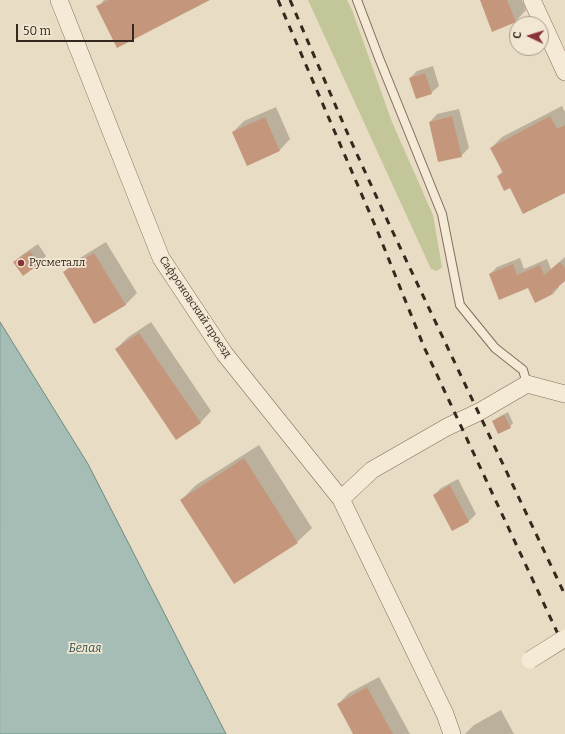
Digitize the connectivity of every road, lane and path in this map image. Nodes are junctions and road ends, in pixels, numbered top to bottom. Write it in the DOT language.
graph roads {
  1 [pos="59,0"];
  2 [pos="357,0"];
  3 [pos="532,0"];
  4 [pos="565,72"];
  5 [pos="527,384"];
  6 [pos="565,394"];
  7 [pos="341,499"];
  8 [pos="565,638"];
  9 [pos="530,660"];
  10 [pos="452,734"];
  1 -- 7 [label="street, Сафроновский проезд"];
  2 -- 5 [label="lane"];
  3 -- 4 [label="street"];
  5 -- 6 [label="street"];
  5 -- 7 [label="street"];
  7 -- 10 [label="street, Сафроновский проезд"];
  8 -- 9 [label="street, bridge"];
}
